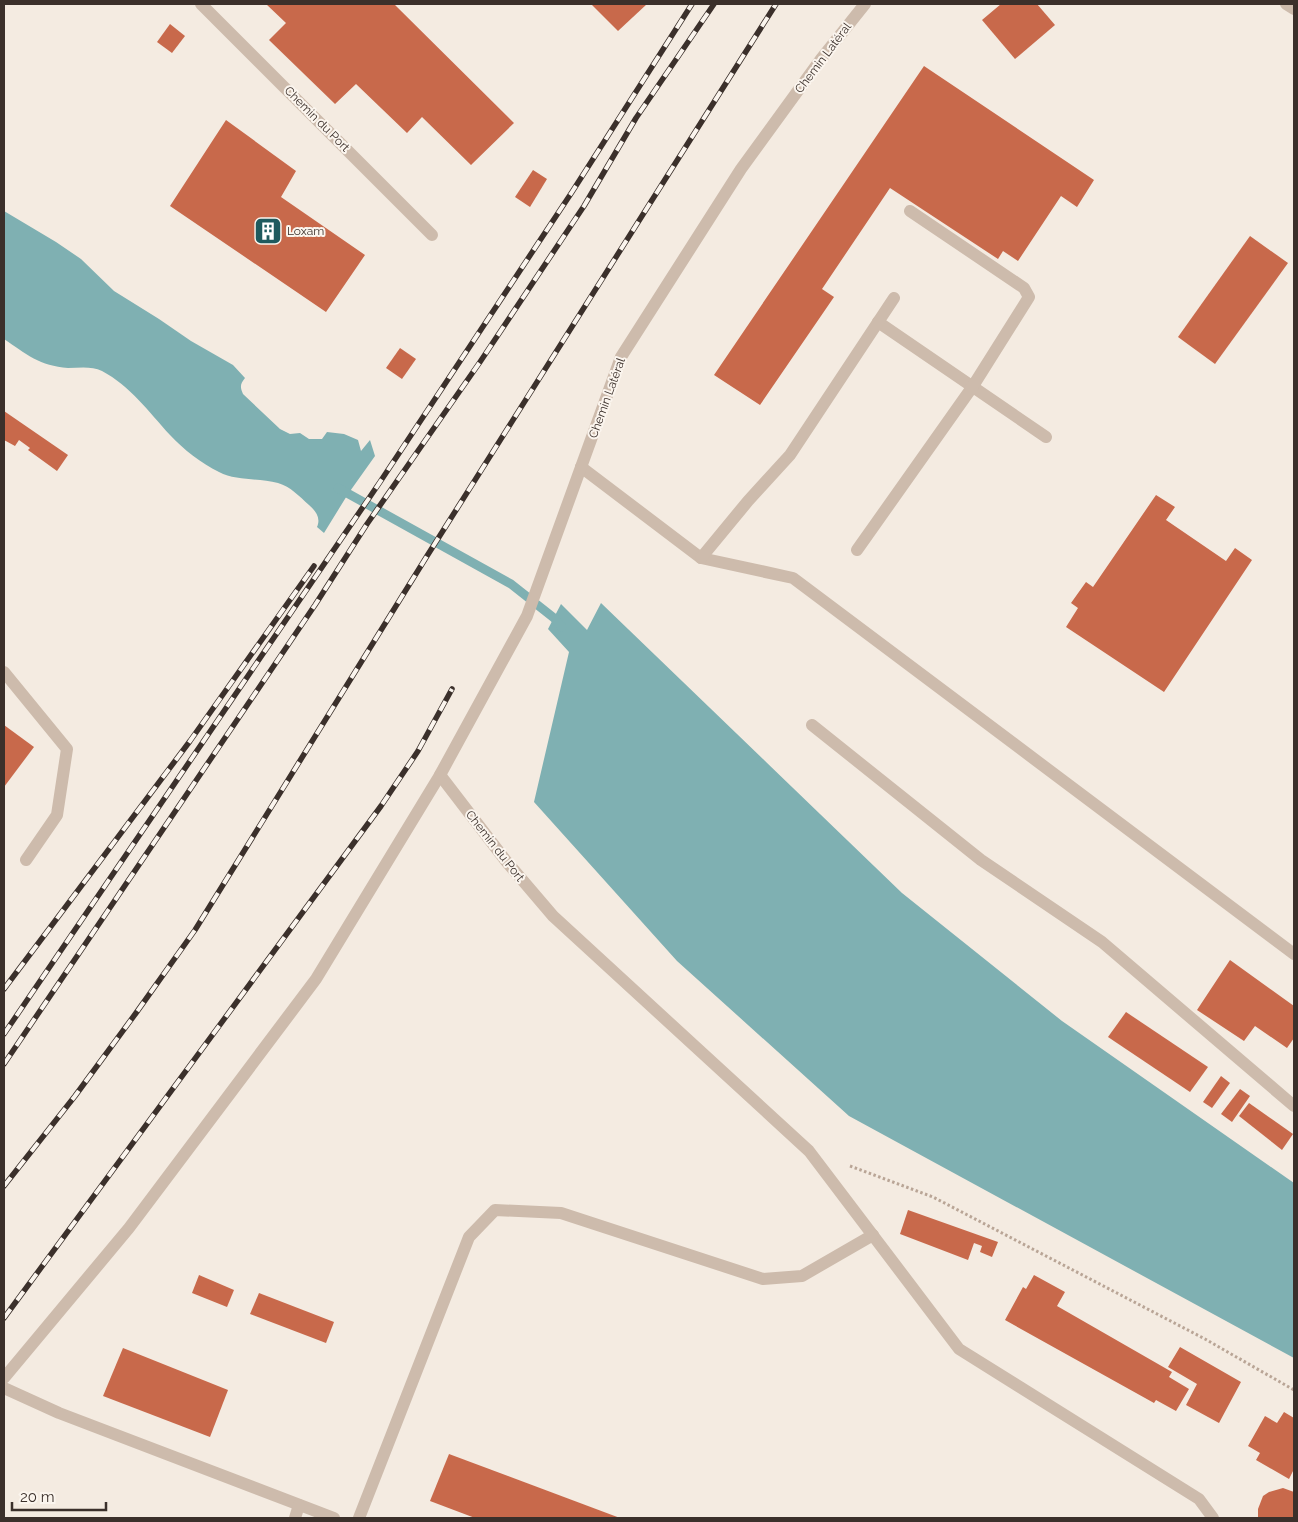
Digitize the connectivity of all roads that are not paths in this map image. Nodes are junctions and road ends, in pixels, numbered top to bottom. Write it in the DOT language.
graph roads {
  1 [pos="201,4"];
  2 [pos="865,4"];
  3 [pos="1286,4"];
  4 [pos="1294,9"];
  5 [pos="910,211"];
  6 [pos="432,235"];
  7 [pos="894,298"];
  8 [pos="878,322"];
  9 [pos="973,386"];
  10 [pos="1046,437"];
  11 [pos="581,468"];
  12 [pos="857,550"];
  13 [pos="701,558"];
  14 [pos="4,672"];
  15 [pos="812,725"];
  16 [pos="440,775"];
  17 [pos="26,860"];
  18 [pos="1294,954"];
  19 [pos="1294,1106"];
  20 [pos="873,1235"];
  21 [pos="4,1378"];
  22 [pos="4,1388"];
  23 [pos="299,1505"];
  24 [pos="295,1518"];
  25 [pos="334,1518"];
  26 [pos="359,1518"];
  27 [pos="1213,1518"];
  1 -- 6 [label="street, Chemin du Port"];
  2 -- 11 [label="street, Chemin Latéral"];
  3 -- 4 [label="street"];
  5 -- 9 [label="street"];
  7 -- 8 [label="street"];
  8 -- 9 [label="street"];
  8 -- 13 [label="street"];
  9 -- 10 [label="street"];
  9 -- 12 [label="street"];
  11 -- 13 [label="street"];
  11 -- 16 [label="street, Chemin Latéral"];
  13 -- 18 [label="street"];
  14 -- 17 [label="street"];
  15 -- 19 [label="street"];
  16 -- 20 [label="street, Chemin du Port"];
  16 -- 21 [label="street, Chemin Latéral"];
  20 -- 26 [label="street"];
  20 -- 27 [label="street, Chemin du Port"];
  22 -- 23 [label="street"];
  23 -- 24 [label="street"];
  23 -- 25 [label="street"];
}
